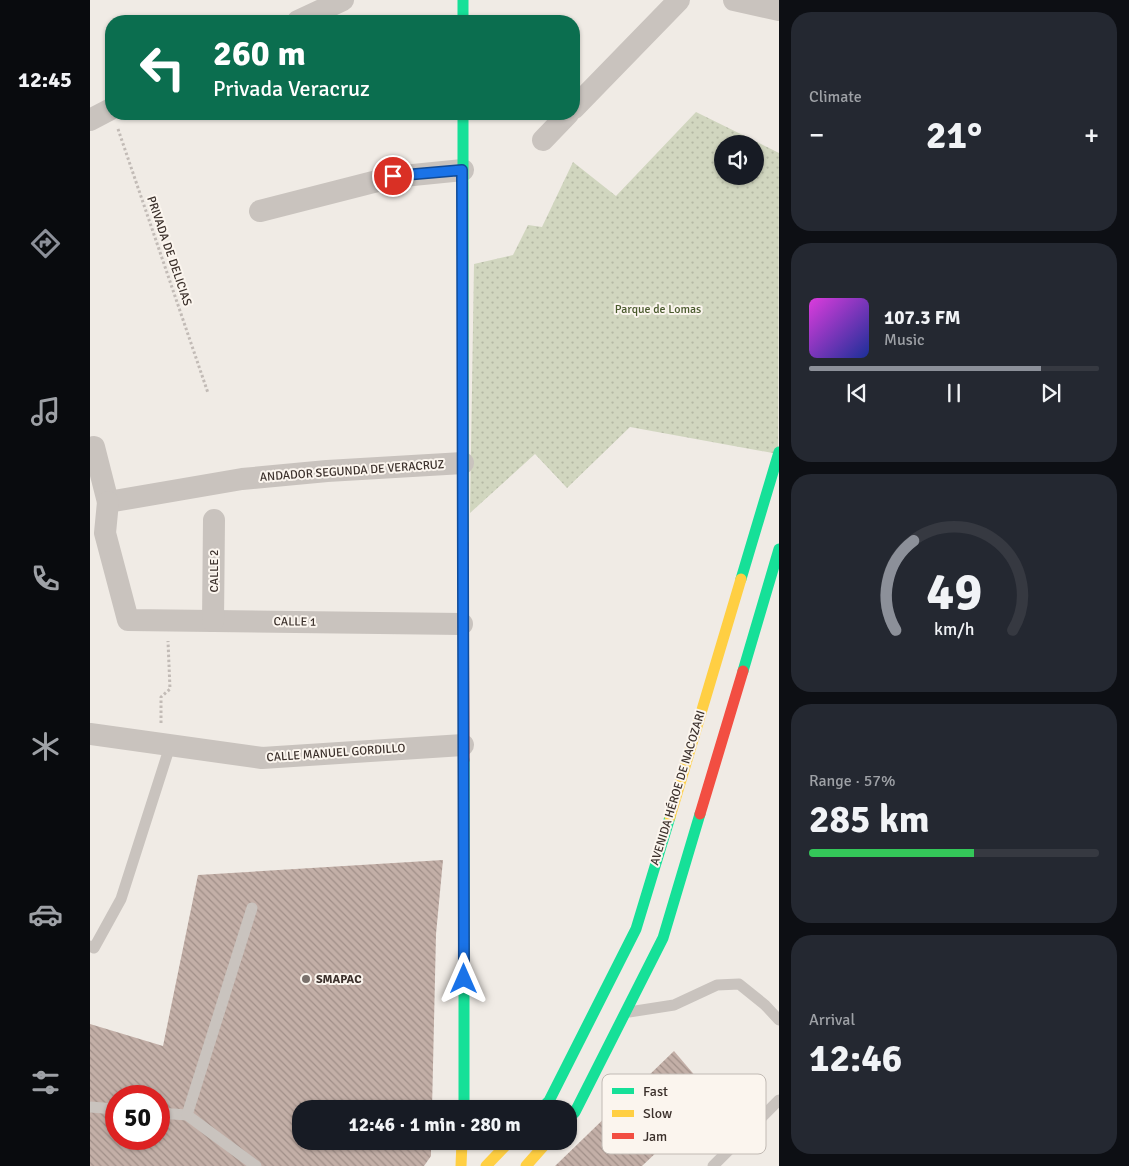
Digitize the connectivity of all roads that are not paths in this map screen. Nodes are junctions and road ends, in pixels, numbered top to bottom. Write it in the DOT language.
graph roads {
  1 [pos="343,0"];
  2 [pos="463,0"];
  3 [pos="679,0"];
  4 [pos="734,0"];
  5 [pos="779,10"];
  6 [pos="311,15"];
  7 [pos="463,15"];
  8 [pos="580,102"];
  9 [pos="105,118"];
  10 [pos="90,120"];
  11 [pos="463,120"];
  12 [pos="562,120"];
  13 [pos="543,140"];
  14 [pos="462,170"];
  15 [pos="260,211"];
  16 [pos="90,448"];
  17 [pos="779,452"];
  18 [pos="463,463"];
  19 [pos="766,496"];
  20 [pos="779,501"];
  21 [pos="108,502"];
  22 [pos="214,520"];
  23 [pos="779,548"];
  24 [pos="214,621"];
  25 [pos="462,624"];
  26 [pos="90,734"];
  27 [pos="166,745"];
  28 [pos="463,745"];
  29 [pos="252,908"];
  30 [pos="90,946"];
  31 [pos="612,1008"];
  32 [pos="779,1020"];
  33 [pos="464,1100"];
  34 [pos="550,1100"];
  35 [pos="779,1100"];
  36 [pos="577,1106"];
  37 [pos="90,1107"];
  38 [pos="105,1108"];
  39 [pos="766,1113"];
  40 [pos="170,1114"];
  41 [pos="187,1115"];
  42 [pos="462,1150"];
  43 [pos="501,1150"];
  44 [pos="540,1150"];
  45 [pos="725,1154"];
  46 [pos="256,1166"];
  47 [pos="461,1166"];
  48 [pos="486,1166"];
  49 [pos="526,1166"];
  50 [pos="713,1166"];
  1 -- 6 [label="street"];
  2 -- 7 [label="main road"];
  3 -- 8 [label="street"];
  4 -- 5 [label="street"];
  9 -- 10 [label="street"];
  11 -- 14 [label="main road"];
  12 -- 13 [label="street"];
  14 -- 15 [label="street"];
  14 -- 18 [label="main road"];
  16 -- 21 [label="street"];
  17 -- 19 [label="main road, AVENIDA HÉROE DE NACOZARI"];
  18 -- 21 [label="street, ANDADOR SEGUNDA DE VERACRUZ"];
  18 -- 25 [label="main road"];
  19 -- 20 [label="main road"];
  19 -- 31 [label="main road, AVENIDA HÉROE DE NACOZARI"];
  21 -- 24 [label="street, CALLE 1"];
  22 -- 24 [label="street, CALLE 2"];
  23 -- 31 [label="main road, AVENIDA HÉROE DE NACOZARI"];
  24 -- 25 [label="street, CALLE 1"];
  25 -- 28 [label="main road"];
  26 -- 27 [label="street, CALLE MANUEL GORDILLO"];
  27 -- 28 [label="street, CALLE MANUEL GORDILLO"];
  27 -- 30 [label="lane"];
  28 -- 33 [label="main road"];
  29 -- 41 [label="lane"];
  31 -- 32 [label="lane"];
  31 -- 34 [label="main road, AVENIDA HÉROE DE NACOZARI"];
  31 -- 36 [label="main road, AVENIDA HÉROE DE NACOZARI"];
  35 -- 39 [label="lane"];
  37 -- 38 [label="lane"];
  40 -- 41 [label="lane"];
  41 -- 46 [label="lane"];
  42 -- 47 [label="main road"];
  43 -- 48 [label="main road"];
  44 -- 49 [label="main road"];
  45 -- 50 [label="lane"];
}
